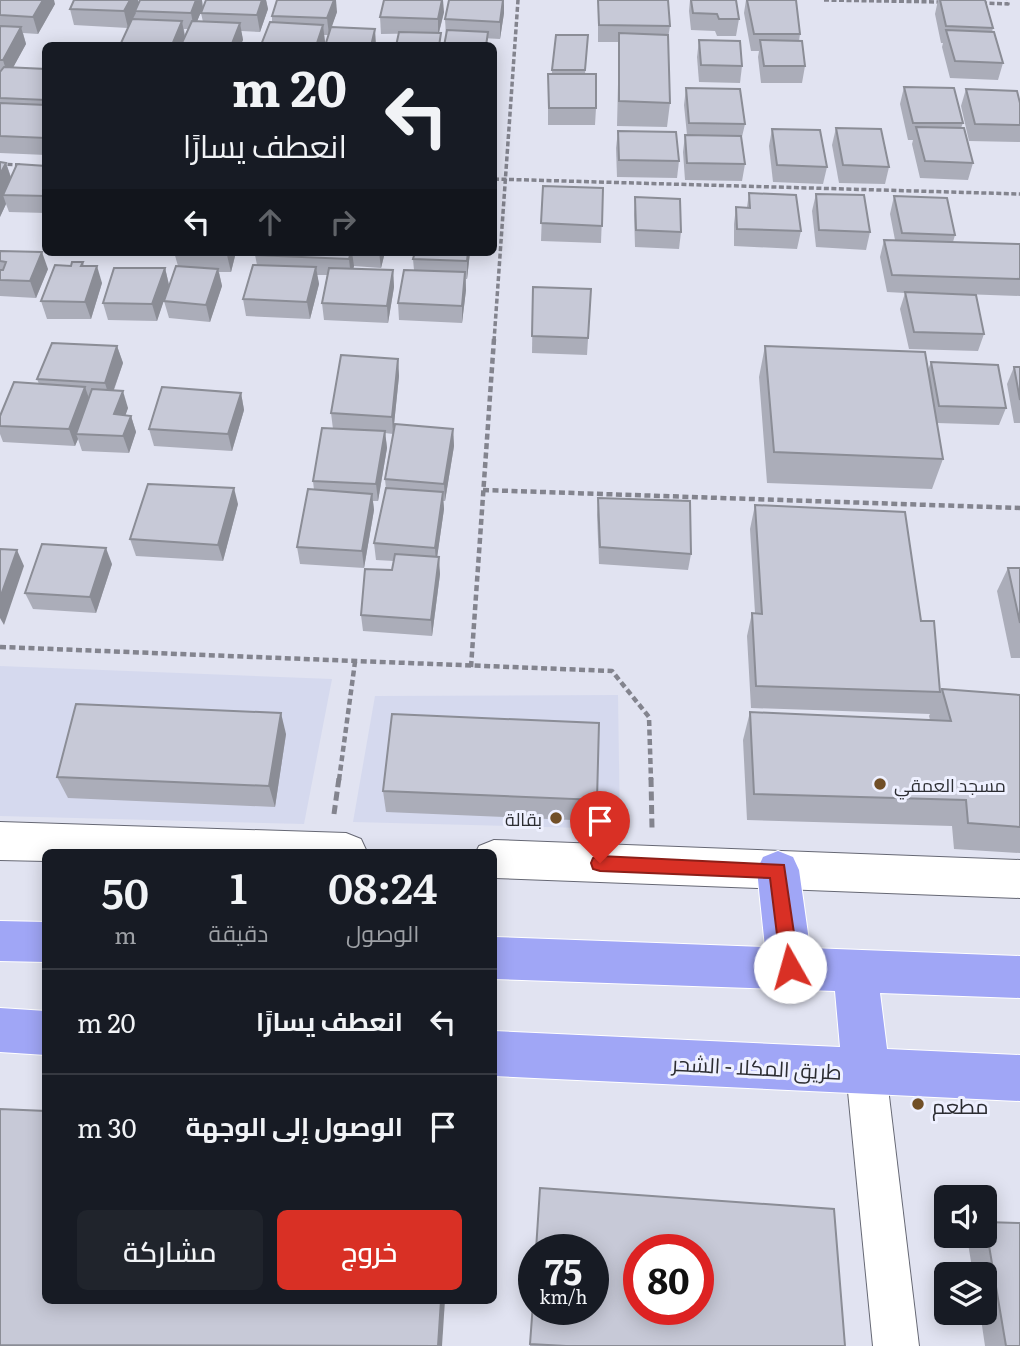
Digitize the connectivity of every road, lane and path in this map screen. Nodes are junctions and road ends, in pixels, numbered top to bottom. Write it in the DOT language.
graph roads {
  1 [pos="518,0"];
  2 [pos="824,0"];
  3 [pos="1007,0"];
  4 [pos="943,2"];
  5 [pos="982,3"];
  6 [pos="0,164"];
  7 [pos="23,165"];
  8 [pos="497,179"];
  9 [pos="506,179"];
  10 [pos="1020,194"];
  11 [pos="484,490"];
  12 [pos="1020,508"];
  13 [pos="0,647"];
  14 [pos="355,662"];
  15 [pos="471,667"];
  16 [pos="0,841"];
  17 [pos="239,849"];
  18 [pos="329,849"];
  19 [pos="497,859"];
  20 [pos="653,866"];
  21 [pos="778,870"];
  22 [pos="1020,879"];
  23 [pos="0,941"];
  24 [pos="42,942"];
  25 [pos="497,958"];
  26 [pos="790,967"];
  27 [pos="855,969"];
  28 [pos="1020,977"];
  29 [pos="0,1030"];
  30 [pos="42,1033"];
  31 [pos="497,1054"];
  32 [pos="866,1071"];
  33 [pos="1020,1078"];
  34 [pos="896,1346"];
  1 -- 9 [label="path"];
  2 -- 4 [label="path"];
  3 -- 5 [label="path"];
  6 -- 7 [label="path"];
  8 -- 9 [label="path"];
  9 -- 10 [label="path"];
  9 -- 11 [label="path"];
  11 -- 12 [label="path"];
  11 -- 15 [label="path"];
  13 -- 14 [label="path"];
  14 -- 15 [label="path"];
  14 -- 18 [label="path"];
  15 -- 20 [label="path"];
  16 -- 17 [label="street"];
  19 -- 20 [label="street"];
  20 -- 21 [label="street"];
  21 -- 22 [label="street"];
  21 -- 26 [label="highway"];
  23 -- 24 [label="highway"];
  25 -- 26 [label="highway"];
  26 -- 27 [label="highway"];
  27 -- 28 [label="highway"];
  27 -- 32 [label="highway"];
  29 -- 30 [label="highway"];
  31 -- 32 [label="highway, طريق المكلا - الشحر"];
  32 -- 33 [label="highway, طريق المكلا - الشحر"];
  32 -- 34 [label="street"];
}
